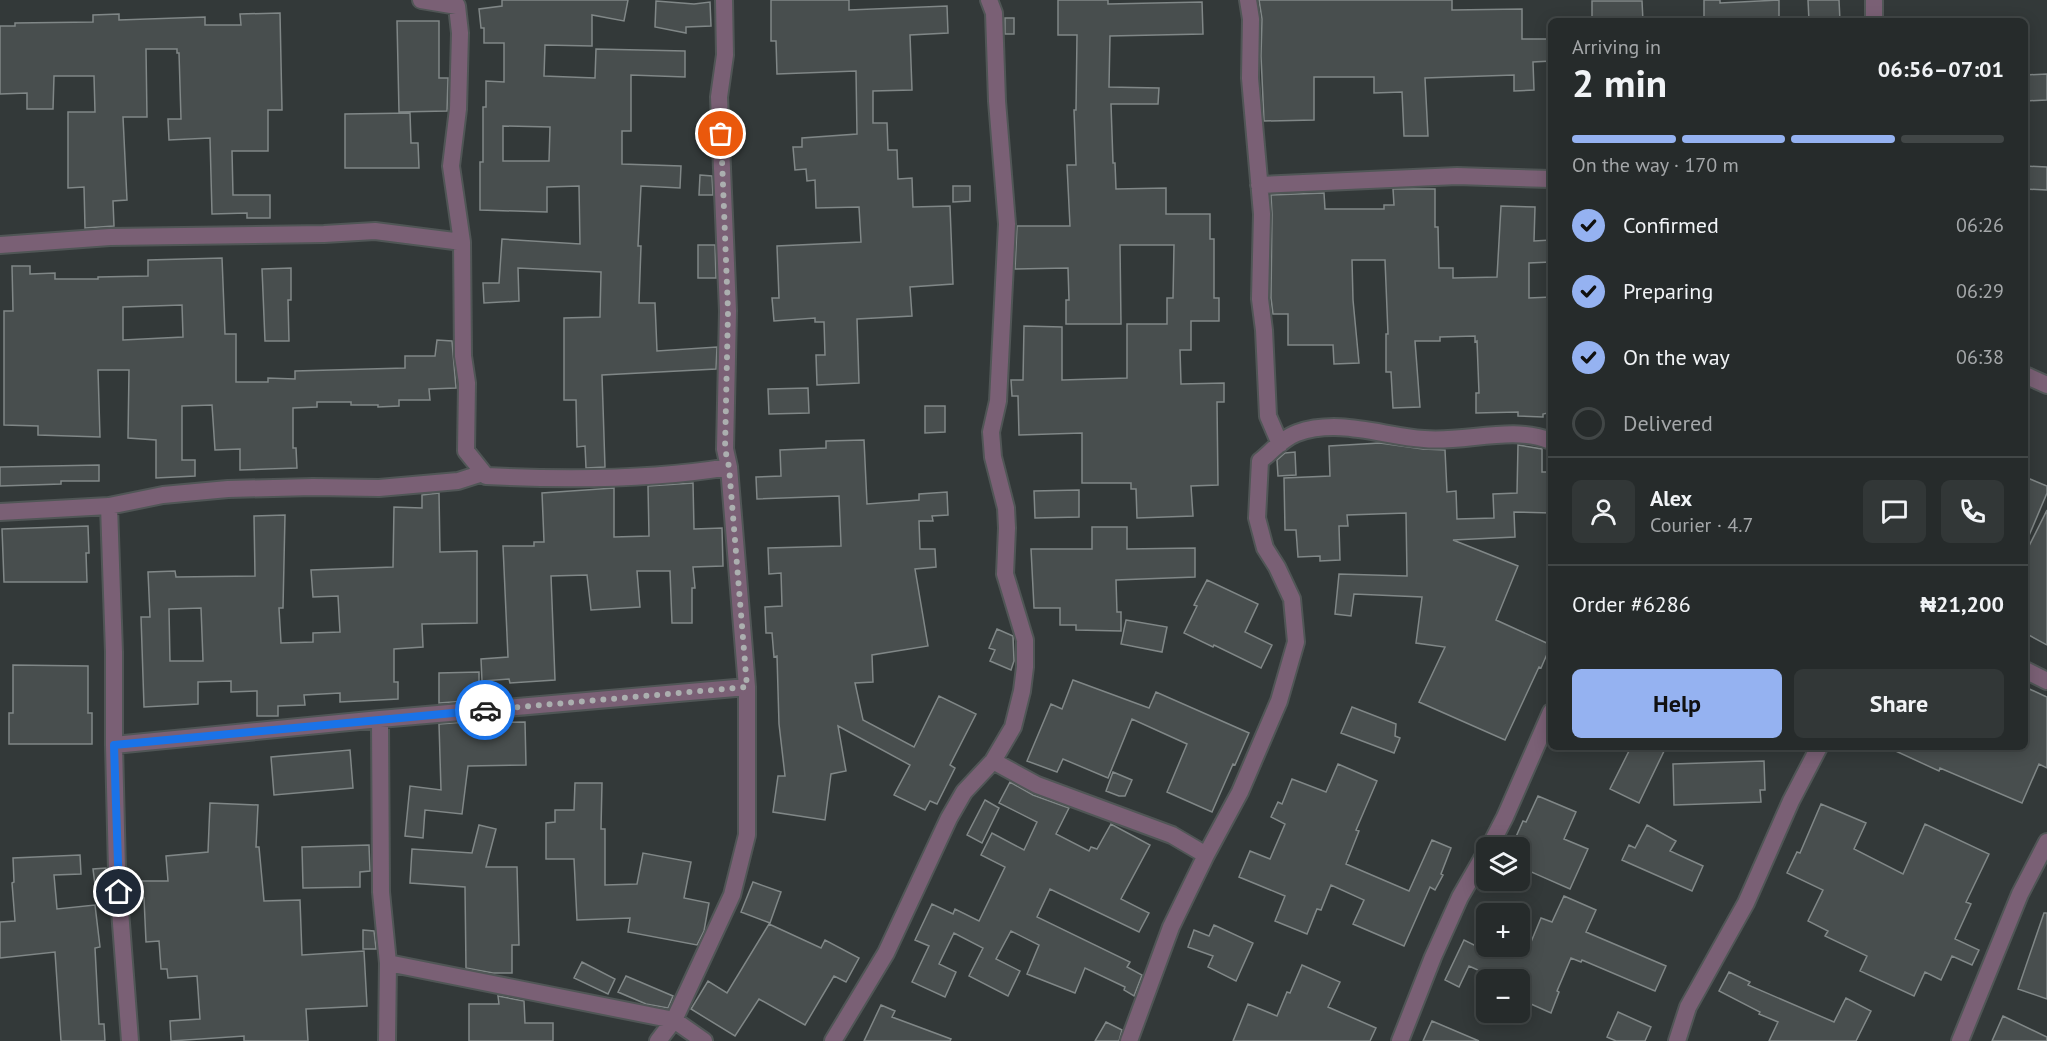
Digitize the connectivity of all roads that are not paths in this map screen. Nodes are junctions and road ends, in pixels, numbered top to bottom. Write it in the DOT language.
graph roads {
  1 [pos="421,0"];
  2 [pos="724,0"];
  3 [pos="990,0"];
  4 [pos="1248,0"];
  5 [pos="1874,0"];
  6 [pos="457,3"];
  7 [pos="1874,18"];
  8 [pos="1548,179"];
  9 [pos="1259,185"];
  10 [pos="462,242"];
  11 [pos="0,245"];
  12 [pos="2028,376"];
  13 [pos="2047,385"];
  14 [pos="1548,440"];
  15 [pos="1280,444"];
  16 [pos="729,467"];
  17 [pos="483,473"];
  18 [pos="109,506"];
  19 [pos="0,512"];
  20 [pos="2028,672"];
  21 [pos="2047,681"];
  22 [pos="747,687"];
  23 [pos="380,719"];
  24 [pos="1548,719"];
  25 [pos="114,745"];
  26 [pos="1817,750"];
  27 [pos="993,761"];
  28 [pos="1495,837"];
  29 [pos="2047,842"];
  30 [pos="1206,855"];
  31 [pos="1476,869"];
  32 [pos="388,963"];
  33 [pos="674,1020"];
  34 [pos="130,1041"];
  35 [pos="387,1041"];
  36 [pos="658,1041"];
  37 [pos="704,1041"];
  38 [pos="833,1041"];
  39 [pos="1129,1041"];
  40 [pos="1400,1041"];
  41 [pos="1677,1041"];
  42 [pos="1960,1041"];
  1 -- 6 [label="street"];
  2 -- 16 [label="street"];
  3 -- 27 [label="street"];
  4 -- 9 [label="street"];
  5 -- 7 [label="street"];
  6 -- 10 [label="street"];
  8 -- 9 [label="street"];
  9 -- 15 [label="street"];
  10 -- 11 [label="street"];
  10 -- 17 [label="street"];
  12 -- 13 [label="street"];
  14 -- 15 [label="street"];
  15 -- 30 [label="street"];
  16 -- 17 [label="street"];
  16 -- 22 [label="street"];
  17 -- 18 [label="street"];
  18 -- 19 [label="street"];
  18 -- 25 [label="street"];
  20 -- 21 [label="street"];
  22 -- 23 [label="street"];
  22 -- 33 [label="street"];
  23 -- 25 [label="street"];
  23 -- 32 [label="street"];
  24 -- 28 [label="street"];
  25 -- 34 [label="street"];
  26 -- 41 [label="street"];
  27 -- 30 [label="street"];
  27 -- 38 [label="street"];
  29 -- 42 [label="street"];
  30 -- 39 [label="street"];
  31 -- 40 [label="street"];
  32 -- 33 [label="street"];
  32 -- 35 [label="street"];
  33 -- 36 [label="street"];
  33 -- 37 [label="street"];
}
